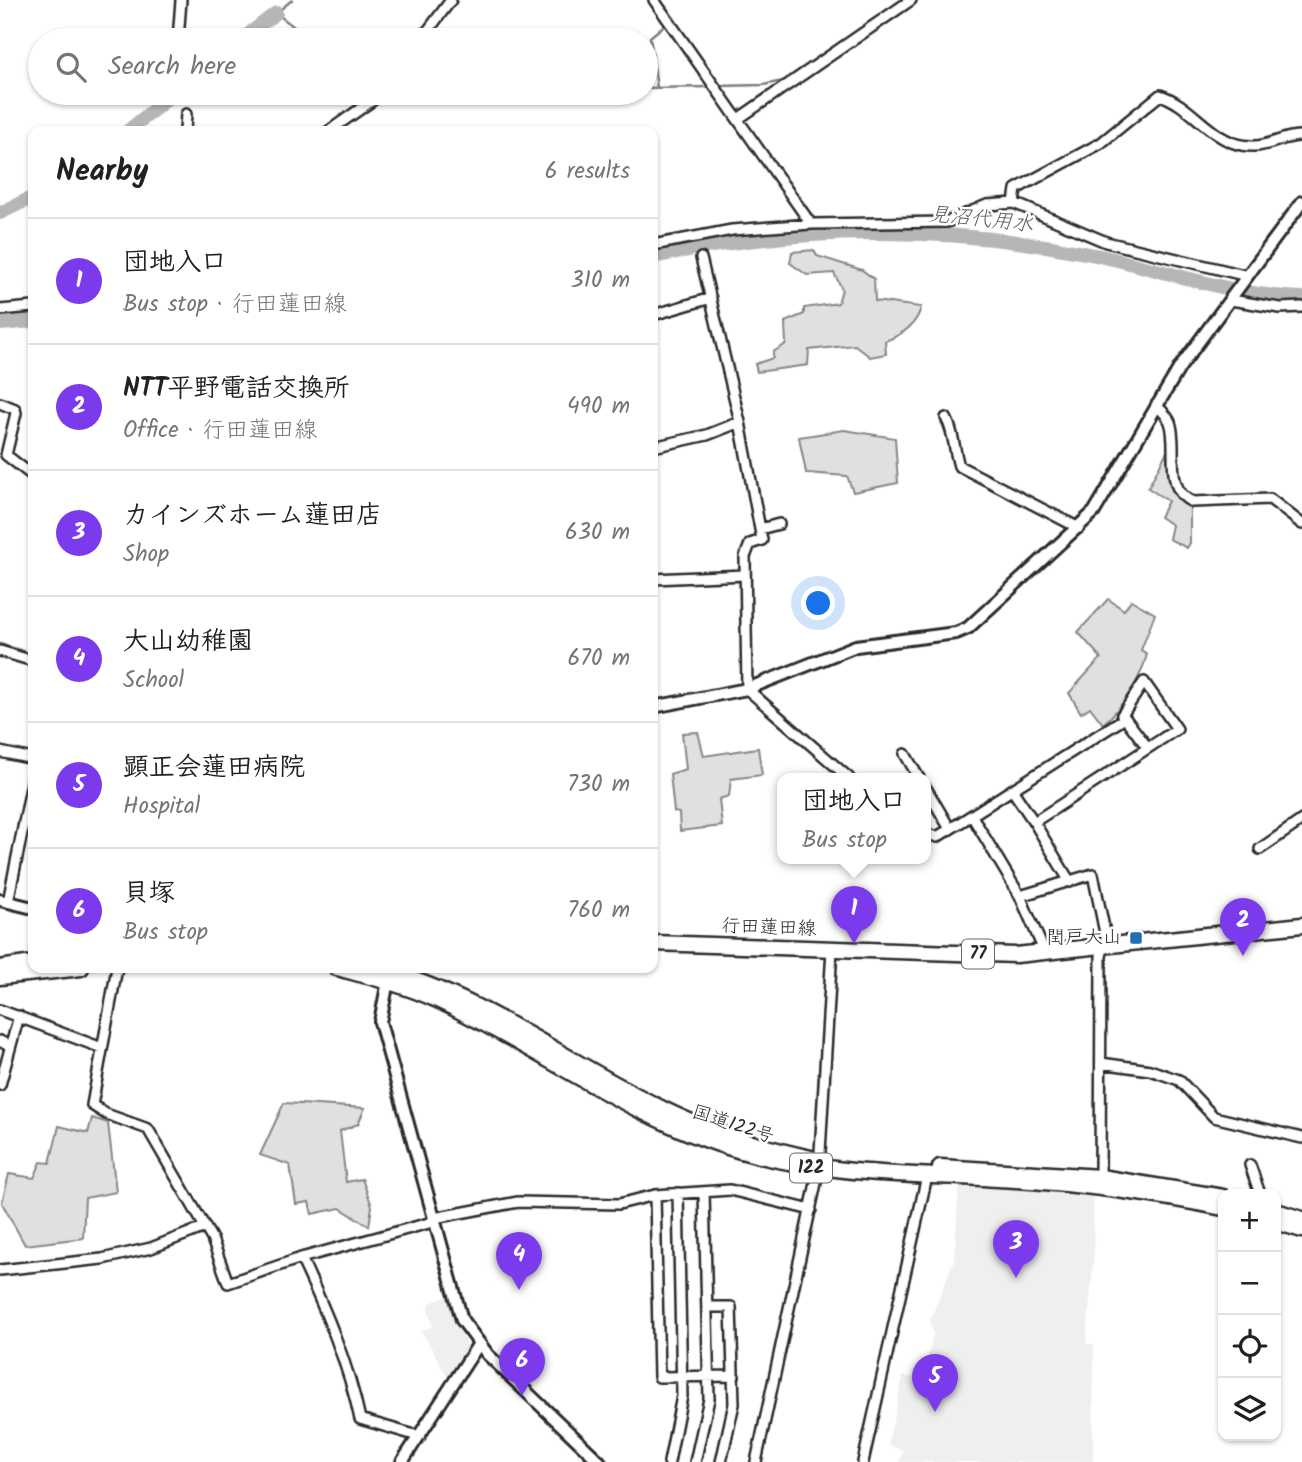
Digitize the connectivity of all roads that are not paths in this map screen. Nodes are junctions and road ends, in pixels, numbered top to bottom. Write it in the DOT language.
graph roads {
  1 [pos="181,0"];
  2 [pos="451,0"];
  3 [pos="654,0"];
  4 [pos="911,0"];
  5 [pos="179,28"];
  6 [pos="430,28"];
  7 [pos="366,105"];
  8 [pos="186,114"];
  9 [pos="738,119"];
  10 [pos="185,126"];
  11 [pos="336,126"];
  12 [pos="1302,136"];
  13 [pos="1302,202"];
  14 [pos="1014,203"];
  15 [pos="811,224"];
  16 [pos="658,244"];
  17 [pos="701,258"];
  18 [pos="1247,278"];
  19 [pos="711,298"];
  20 [pos="1232,298"];
  21 [pos="28,307"];
  22 [pos="1302,307"];
  23 [pos="0,310"];
  24 [pos="658,314"];
  25 [pos="0,403"];
  26 [pos="1156,405"];
  27 [pos="946,418"];
  28 [pos="740,422"];
  29 [pos="658,446"];
  30 [pos="28,472"];
  31 [pos="779,524"];
  32 [pos="1302,524"];
  33 [pos="1079,528"];
  34 [pos="760,529"];
  35 [pos="745,575"];
  36 [pos="658,579"];
  37 [pos="0,651"];
  38 [pos="28,659"];
  39 [pos="747,690"];
  40 [pos="658,706"];
  41 [pos="1125,718"];
  42 [pos="1148,748"];
  43 [pos="0,752"];
  44 [pos="905,754"];
  45 [pos="28,758"];
  46 [pos="843,773"];
  47 [pos="916,773"];
  48 [pos="1013,791"];
  49 [pos="931,796"];
  50 [pos="28,799"];
  51 [pos="972,816"];
  52 [pos="1302,820"];
  53 [pos="1034,822"];
  54 [pos="950,828"];
  55 [pos="931,835"];
  56 [pos="1260,849"];
  57 [pos="1070,882"];
  58 [pos="1020,896"];
  59 [pos="4,901"];
  60 [pos="28,907"];
  61 [pos="1302,925"];
  62 [pos="658,943"];
  63 [pos="1104,947"];
  64 [pos="832,949"];
  65 [pos="1045,953"];
  66 [pos="28,964"];
  67 [pos="0,968"];
  68 [pos="40,973"];
  69 [pos="116,973"];
  70 [pos="394,974"];
  71 [pos="0,978"];
  72 [pos="0,1010"];
  73 [pos="19,1016"];
  74 [pos="0,1041"];
  75 [pos="9,1046"];
  76 [pos="102,1048"];
  77 [pos="1101,1063"];
  78 [pos="0,1085"];
  79 [pos="1302,1125"];
  80 [pos="1300,1138"];
  81 [pos="819,1164"];
  82 [pos="1250,1165"];
  83 [pos="927,1176"];
  84 [pos="1100,1182"];
  85 [pos="1258,1189"];
  86 [pos="704,1192"];
  87 [pos="678,1193"];
  88 [pos="655,1195"];
  89 [pos="1218,1196"];
  90 [pos="1218,1207"];
  91 [pos="811,1210"];
  92 [pos="1281,1213"];
  93 [pos="1302,1219"];
  94 [pos="433,1220"];
  95 [pos="1281,1224"];
  96 [pos="205,1227"];
  97 [pos="1302,1230"];
  98 [pos="302,1258"];
  99 [pos="0,1269"];
  100 [pos="707,1307"];
  101 [pos="478,1345"];
  102 [pos="734,1376"];
  103 [pos="683,1377"];
  104 [pos="709,1377"];
  105 [pos="418,1436"];
  106 [pos="402,1462"];
  107 [pos="600,1462"];
  108 [pos="669,1462"];
  109 [pos="695,1462"];
  110 [pos="721,1462"];
  111 [pos="757,1462"];
  112 [pos="863,1462"];
  1 -- 5 [label="street"];
  2 -- 6 [label="street"];
  3 -- 9 [label="street"];
  4 -- 9 [label="street"];
  7 -- 11 [label="street"];
  8 -- 10 [label="street"];
  9 -- 15 [label="street"];
  12 -- 14 [label="street"];
  13 -- 18 [label="street"];
  14 -- 15 [label="street"];
  14 -- 18 [label="street"];
  15 -- 16 [label="street"];
  17 -- 19 [label="street"];
  18 -- 20 [label="street"];
  19 -- 24 [label="street"];
  19 -- 28 [label="street"];
  20 -- 22 [label="street"];
  20 -- 26 [label="street"];
  21 -- 23 [label="street"];
  25 -- 30 [label="street"];
  26 -- 32 [label="street"];
  26 -- 33 [label="street"];
  27 -- 33 [label="street"];
  28 -- 29 [label="street"];
  28 -- 34 [label="street"];
  31 -- 34 [label="street"];
  33 -- 39 [label="street"];
  34 -- 35 [label="street"];
  35 -- 36 [label="street"];
  35 -- 39 [label="street"];
  37 -- 38 [label="street"];
  39 -- 40 [label="street"];
  39 -- 46 [label="street"];
  41 -- 42 [label="street"];
  41 -- 42 [label="street"];
  41 -- 48 [label="street"];
  42 -- 53 [label="street"];
  43 -- 45 [label="street"];
  44 -- 47 [label="street"];
  48 -- 51 [label="street"];
  48 -- 53 [label="street"];
  49 -- 54 [label="street"];
  50 -- 59 [label="street"];
  51 -- 54 [label="street"];
  51 -- 58 [label="street"];
  52 -- 56 [label="street"];
  53 -- 57 [label="street"];
  54 -- 55 [label="street"];
  57 -- 58 [label="street"];
  57 -- 63 [label="street"];
  58 -- 65 [label="street"];
  59 -- 60 [label="street"];
  61 -- 63 [label="main road, 行田蓮田線 / 77"];
  62 -- 64 [label="main road, 行田蓮田線 / 77"];
  63 -- 65 [label="main road, 行田蓮田線 / 77"];
  63 -- 77 [label="street"];
  64 -- 65 [label="main road, 行田蓮田線 / 77"];
  64 -- 81 [label="street"];
  66 -- 67 [label="main road"];
  68 -- 71 [label="main road"];
  69 -- 76 [label="street"];
  70 -- 81 [label="main road, 国道122号 / 122"];
  70 -- 94 [label="street"];
  72 -- 73 [label="street"];
  73 -- 75 [label="street"];
  73 -- 76 [label="street"];
  74 -- 75 [label="street"];
  75 -- 78 [label="street"];
  76 -- 96 [label="street"];
  77 -- 80 [label="street"];
  77 -- 84 [label="street"];
  79 -- 80 [label="street"];
  81 -- 83 [label="main road, 国道122号 / 122"];
  81 -- 84 [label="main road, 国道122号 / 122"];
  81 -- 91 [label="street"];
  82 -- 85 [label="street"];
  83 -- 84 [label="main road, 国道122号 / 122"];
  83 -- 112 [label="street"];
  84 -- 89 [label="main road, 国道122号 / 122"];
  84 -- 90 [label="main road, 国道122号 / 122"];
  86 -- 87 [label="street"];
  86 -- 91 [label="street"];
  86 -- 100 [label="street"];
  87 -- 88 [label="street"];
  87 -- 103 [label="street"];
  88 -- 94 [label="street"];
  88 -- 103 [label="street"];
  91 -- 111 [label="street"];
  92 -- 93 [label="main road"];
  94 -- 98 [label="street"];
  94 -- 101 [label="street"];
  95 -- 97 [label="main road"];
  96 -- 98 [label="street"];
  96 -- 99 [label="street"];
  98 -- 105 [label="street"];
  100 -- 102 [label="street"];
  100 -- 104 [label="street"];
  101 -- 105 [label="street"];
  101 -- 107 [label="street"];
  102 -- 104 [label="street"];
  102 -- 110 [label="street"];
  103 -- 104 [label="street"];
  103 -- 108 [label="street"];
  104 -- 109 [label="street"];
  105 -- 106 [label="street"];
}
